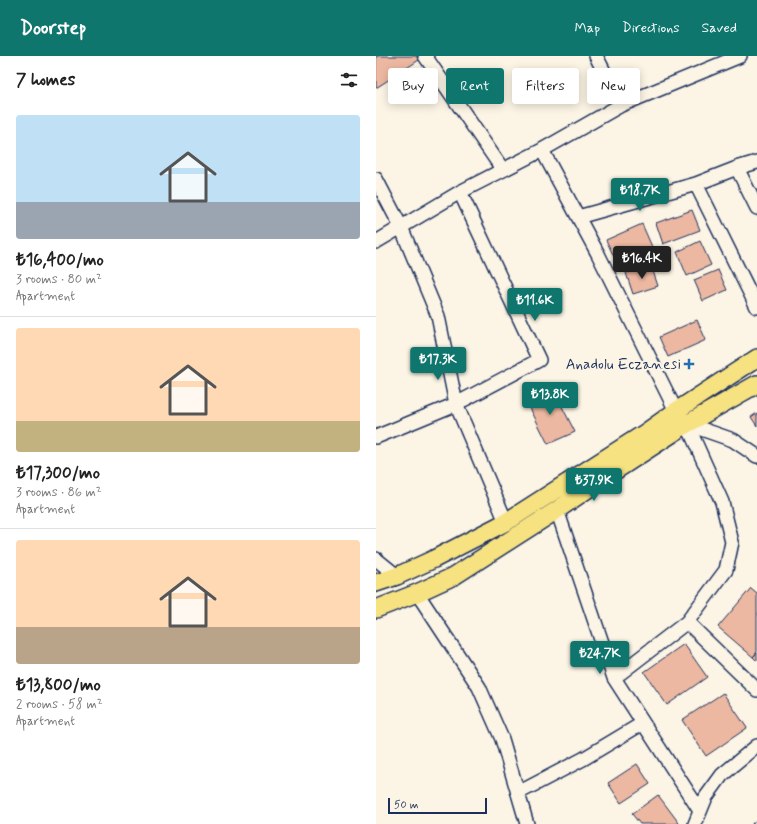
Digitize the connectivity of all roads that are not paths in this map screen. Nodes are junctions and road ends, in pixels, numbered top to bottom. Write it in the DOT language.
graph roads {
  1 [pos="425,56"];
  2 [pos="596,56"];
  3 [pos="740,56"];
  4 [pos="621,105"];
  5 [pos="542,150"];
  6 [pos="757,162"];
  7 [pos="737,168"];
  8 [pos="503,170"];
  9 [pos="376,179"];
  10 [pos="696,184"];
  11 [pos="460,192"];
  12 [pos="757,208"];
  13 [pos="578,217"];
  14 [pos="401,227"];
  15 [pos="376,242"];
  16 [pos="757,307"];
  17 [pos="757,358"];
  18 [pos="757,384"];
  19 [pos="456,404"];
  20 [pos="676,411"];
  21 [pos="687,424"];
  22 [pos="376,437"];
  23 [pos="757,456"];
  24 [pos="557,510"];
  25 [pos="506,522"];
  26 [pos="376,559"];
  27 [pos="397,576"];
  28 [pos="376,583"];
  29 [pos="417,593"];
  30 [pos="376,609"];
  31 [pos="688,622"];
  32 [pos="614,678"];
  33 [pos="757,690"];
  34 [pos="643,723"];
  35 [pos="757,746"];
  36 [pos="518,793"];
  37 [pos="700,811"];
  38 [pos="527,824"];
  39 [pos="695,824"];
  1 -- 8 [label="street"];
  2 -- 4 [label="street"];
  3 -- 4 [label="street"];
  4 -- 5 [label="street"];
  5 -- 8 [label="street"];
  5 -- 13 [label="street"];
  6 -- 7 [label="street"];
  7 -- 10 [label="street"];
  7 -- 12 [label="street"];
  8 -- 11 [label="street"];
  9 -- 14 [label="street"];
  10 -- 13 [label="street"];
  10 -- 16 [label="street"];
  11 -- 14 [label="street"];
  11 -- 19 [label="street"];
  13 -- 20 [label="street"];
  14 -- 15 [label="street"];
  14 -- 19 [label="street"];
  17 -- 20 [label="main road"];
  18 -- 21 [label="main road"];
  19 -- 22 [label="street"];
  19 -- 25 [label="street"];
  20 -- 21 [label="street"];
  20 -- 25 [label="main road"];
  21 -- 23 [label="street"];
  21 -- 24 [label="main road"];
  21 -- 31 [label="street"];
  24 -- 29 [label="main road"];
  24 -- 32 [label="street"];
  25 -- 27 [label="main road"];
  26 -- 27 [label="street"];
  27 -- 28 [label="main road"];
  27 -- 29 [label="main road"];
  29 -- 30 [label="main road"];
  29 -- 36 [label="street"];
  31 -- 32 [label="street"];
  31 -- 33 [label="street"];
  32 -- 34 [label="street"];
  34 -- 36 [label="street"];
  34 -- 37 [label="street"];
  35 -- 37 [label="street"];
  36 -- 38 [label="street"];
  37 -- 39 [label="street"];
}
